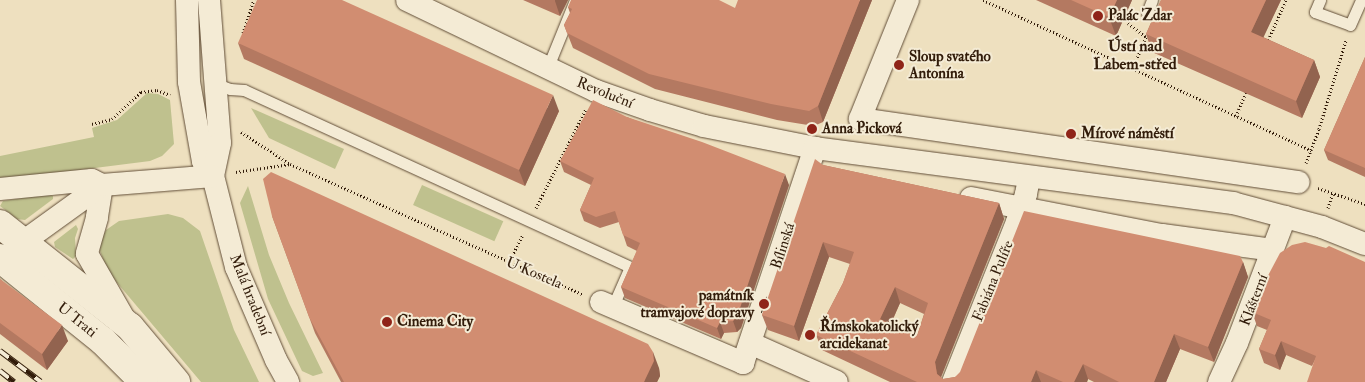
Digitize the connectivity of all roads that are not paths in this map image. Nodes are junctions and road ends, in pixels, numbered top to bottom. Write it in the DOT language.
graph roads {
  1 [pos="187,0"];
  2 [pos="209,0"];
  3 [pos="407,0"];
  4 [pos="575,0"];
  5 [pos="908,0"];
  6 [pos="1152,0"];
  7 [pos="1320,0"];
  8 [pos="1361,0"];
  9 [pos="1147,13"];
  10 [pos="547,69"];
  11 [pos="219,85"];
  12 [pos="815,148"];
  13 [pos="832,167"];
  14 [pos="213,176"];
  15 [pos="869,176"];
  16 [pos="1029,178"];
  17 [pos="1298,182"];
  18 [pos="102,186"];
  19 [pos="0,189"];
  20 [pos="954,195"];
  21 [pos="1021,209"];
  22 [pos="1284,217"];
  23 [pos="0,224"];
  24 [pos="23,242"];
  25 [pos="1365,244"];
  26 [pos="1265,249"];
  27 [pos="3,260"];
  28 [pos="606,305"];
  29 [pos="130,328"];
  30 [pos="743,363"];
  31 [pos="144,382"];
  32 [pos="176,382"];
  33 [pos="288,382"];
  34 [pos="837,382"];
  35 [pos="953,382"];
  36 [pos="1219,382"];
  1 -- 14 [label="street, Malá hradební"];
  2 -- 14 [label="street, Malá hradební"];
  3 -- 10 [label="street, Revoluční"];
  4 -- 10 [label="lane"];
  5 -- 17 [label="street"];
  6 -- 9 [label="lane"];
  7 -- 8 [label="lane"];
  10 -- 12 [label="street, Revoluční"];
  11 -- 28 [label="lane"];
  12 -- 16 [label="street"];
  12 -- 30 [label="street, Bílinská"];
  13 -- 15 [label="street"];
  14 -- 18 [label="street"];
  14 -- 33 [label="street, Malá hradební"];
  16 -- 21 [label="street, Fabiána Pulíře"];
  16 -- 22 [label="street"];
  18 -- 19 [label="street"];
  18 -- 24 [label="street, U Trati"];
  18 -- 29 [label="street, U Trati"];
  20 -- 21 [label="street"];
  21 -- 26 [label="street"];
  21 -- 35 [label="street, Fabiána Pulíře"];
  22 -- 25 [label="street"];
  22 -- 36 [label="street, Klášterní"];
  23 -- 24 [label="street, U Trati"];
  24 -- 27 [label="street, U Trati"];
  24 -- 29 [label="street, U Trati"];
  27 -- 31 [label="street, U Trati"];
  28 -- 30 [label="street"];
  29 -- 32 [label="street, U Trati"];
  30 -- 34 [label="street"];
}
